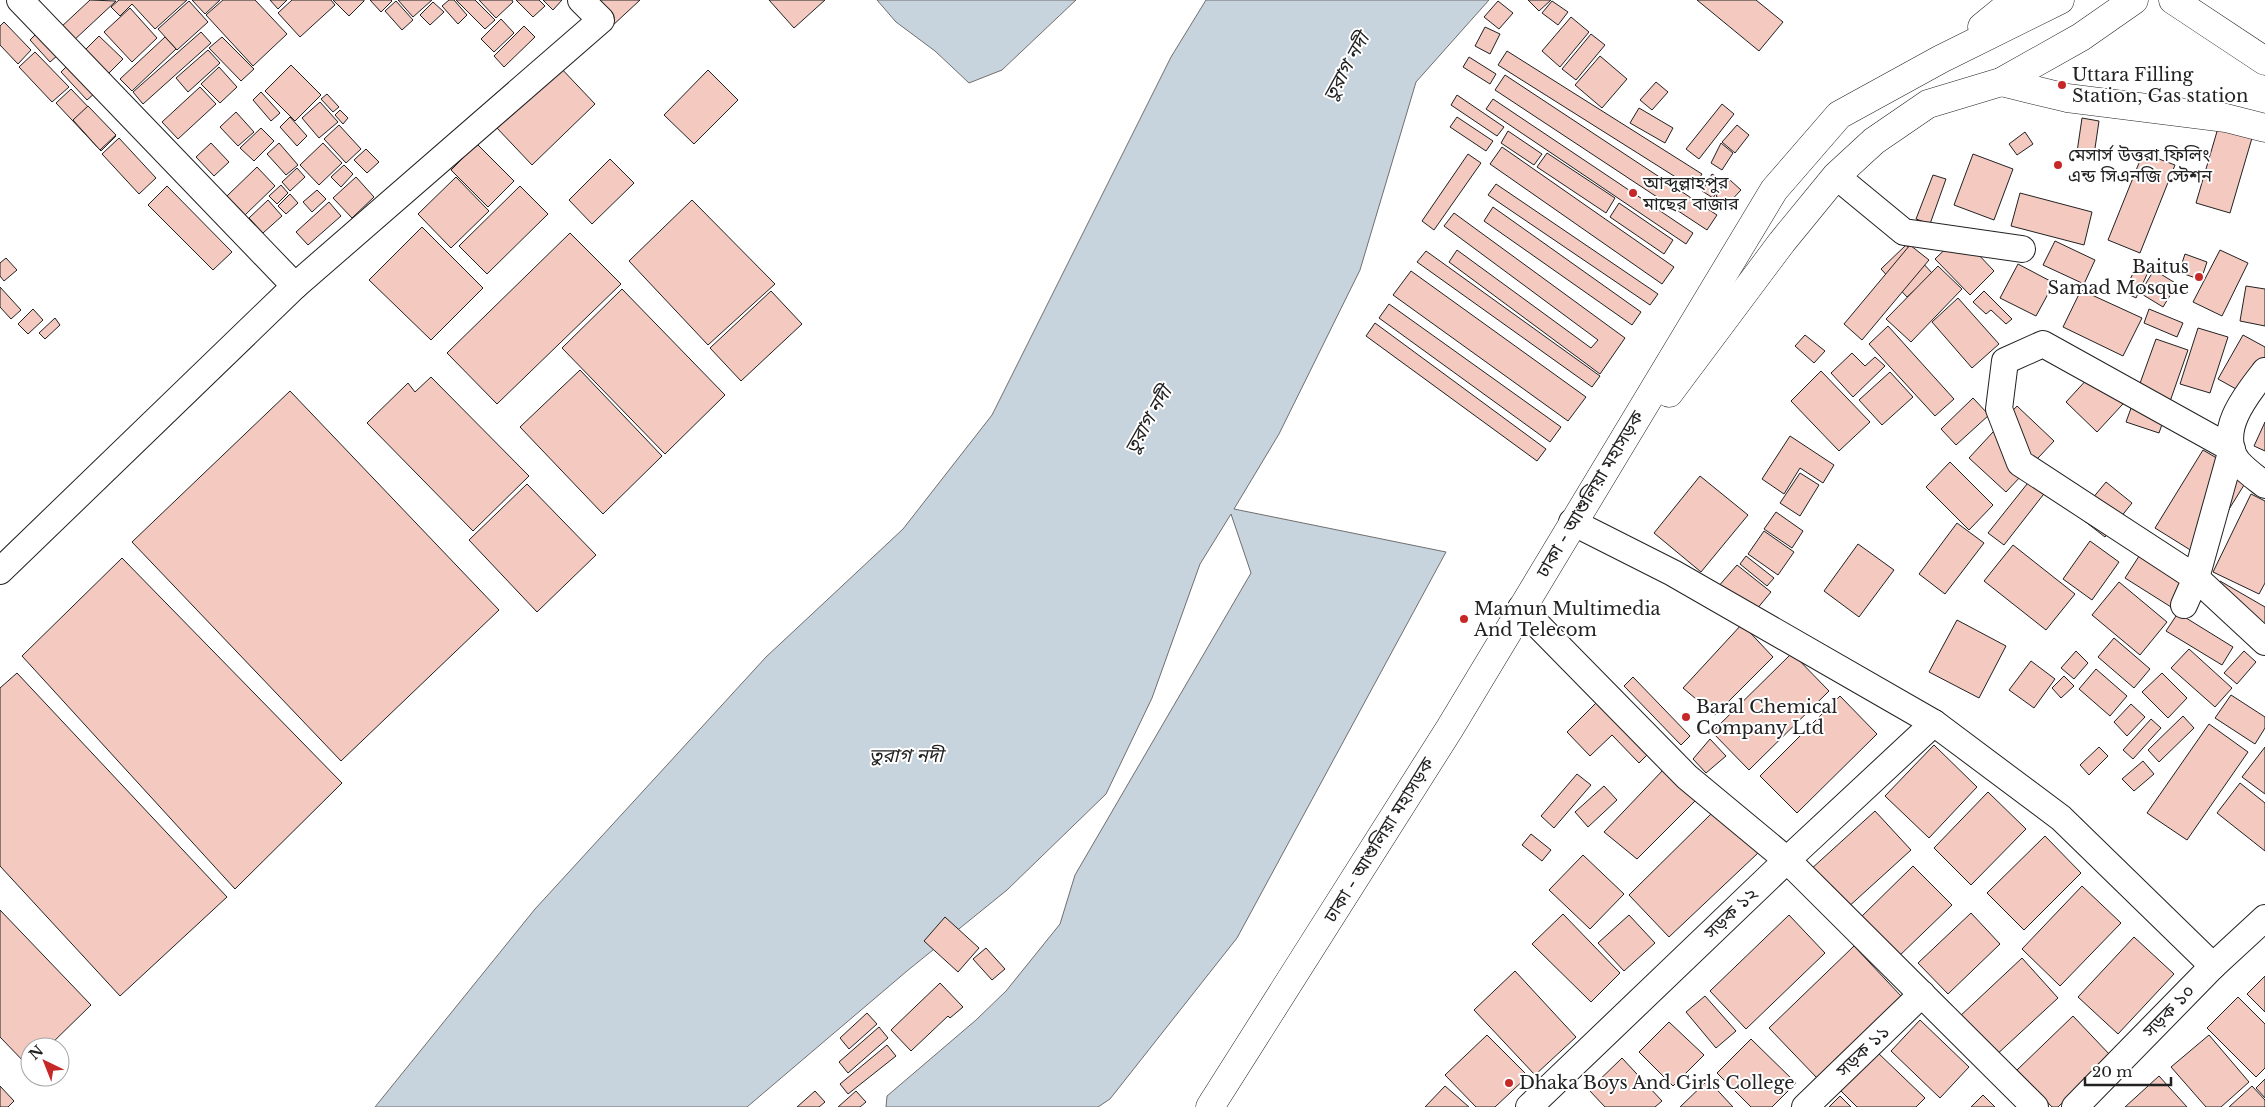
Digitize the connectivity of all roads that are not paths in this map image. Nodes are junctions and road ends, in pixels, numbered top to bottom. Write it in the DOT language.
graph roads {
  1 [pos="20,0"];
  2 [pos="580,0"];
  3 [pos="2015,0"];
  4 [pos="2060,0"];
  5 [pos="2134,0"];
  6 [pos="2173,0"];
  7 [pos="1941,59"];
  8 [pos="2265,61"];
  9 [pos="2001,82"];
  10 [pos="2265,128"];
  11 [pos="1836,176"];
  12 [pos="2022,249"];
  13 [pos="295,286"];
  14 [pos="2265,371"];
  15 [pos="2232,449"];
  16 [pos="2265,485"];
  17 [pos="1572,522"];
  18 [pos="0,571"];
  19 [pos="2196,578"];
  20 [pos="2184,605"];
  21 [pos="1521,608"];
  22 [pos="2265,642"];
  23 [pos="1934,722"];
  24 [pos="1787,860"];
  25 [pos="2265,918"];
  26 [pos="2213,966"];
  27 [pos="1922,994"];
  28 [pos="1210,1107"];
  29 [pos="1529,1107"];
  30 [pos="1805,1107"];
  31 [pos="2035,1107"];
  32 [pos="2075,1107"];
  1 -- 13 [label="street"];
  2 -- 13 [label="street"];
  3 -- 7 [label="highway, ঢাকা - আশুলিয়া মহাসড়ক"];
  4 -- 7 [label="highway, ঢাকা - আশুলিয়া মহাসড়ক"];
  5 -- 9 [label="highway"];
  6 -- 8 [label="highway"];
  7 -- 17 [label="highway, ঢাকা - আশুলিয়া মহাসড়ক"];
  9 -- 10 [label="highway"];
  9 -- 11 [label="highway"];
  11 -- 12 [label="street"];
  11 -- 17 [label="highway"];
  13 -- 18 [label="street"];
  14 -- 15 [label="street"];
  15 -- 16 [label="street"];
  15 -- 19 [label="street"];
  15 -- 19 [label="street"];
  17 -- 21 [label="highway, ঢাকা - আশুলিয়া মহাসড়ক"];
  17 -- 23 [label="street"];
  19 -- 20 [label="street"];
  19 -- 22 [label="street"];
  21 -- 24 [label="street"];
  21 -- 28 [label="highway, ঢাকা - আশুলিয়া মহাসড়ক"];
  23 -- 24 [label="street, সড়ক ১২"];
  23 -- 26 [label="street"];
  24 -- 27 [label="street"];
  24 -- 29 [label="street, সড়ক ১২"];
  25 -- 26 [label="street, সড়ক ১০"];
  26 -- 32 [label="street, সড়ক ১০"];
  27 -- 30 [label="street, সড়ক ১১"];
  27 -- 31 [label="street"];
}
